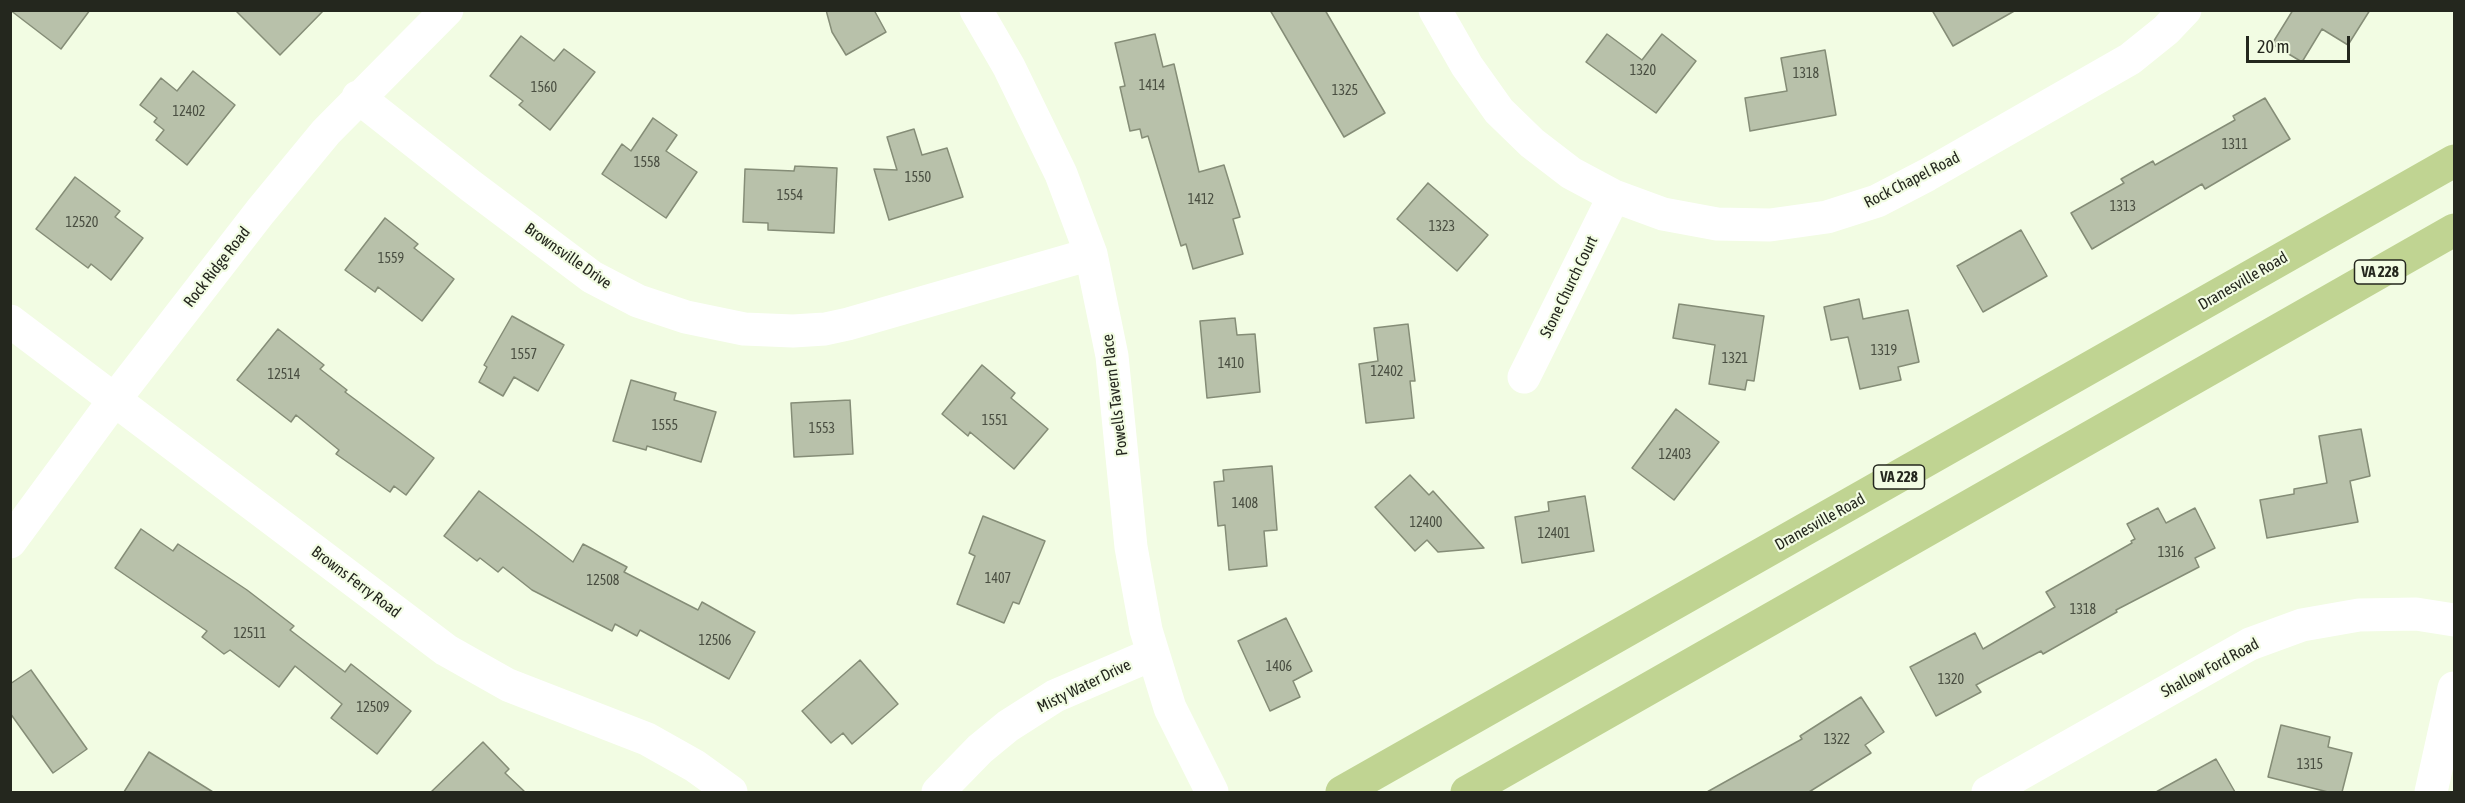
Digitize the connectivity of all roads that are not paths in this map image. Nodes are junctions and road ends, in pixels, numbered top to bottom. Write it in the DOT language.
graph roads {
  1 [pos="447,10"];
  2 [pos="1435,10"];
  3 [pos="2185,10"];
  4 [pos="978,11"];
  5 [pos="358,97"];
  6 [pos="2454,161"];
  7 [pos="1614,196"];
  8 [pos="2454,230"];
  9 [pos="1091,254"];
  10 [pos="10,321"];
  11 [pos="1524,377"];
  12 [pos="115,399"];
  13 [pos="10,542"];
  14 [pos="2454,620"];
  15 [pos="1153,654"];
  16 [pos="2454,688"];
  17 [pos="731,792"];
  18 [pos="938,792"];
  19 [pos="1212,792"];
  20 [pos="1342,792"];
  21 [pos="1467,792"];
  22 [pos="1988,792"];
  23 [pos="2431,792"];
  1 -- 5 [label="street, Rock Ridge Road"];
  2 -- 7 [label="street, Rock Chapel Road"];
  3 -- 7 [label="street, Rock Chapel Road"];
  4 -- 9 [label="street, Powells Tavern Place"];
  5 -- 9 [label="street, Brownsville Drive"];
  5 -- 12 [label="street, Rock Ridge Road"];
  6 -- 20 [label="main road, Dranesville Road / VA 228"];
  7 -- 11 [label="street, Stone Church Court"];
  8 -- 21 [label="main road, VA 228"];
  9 -- 15 [label="street, Powells Tavern Place"];
  10 -- 12 [label="street, Browns Ferry Road"];
  12 -- 13 [label="street, Rock Ridge Road"];
  12 -- 17 [label="street, Browns Ferry Road"];
  14 -- 22 [label="street, Shallow Ford Road"];
  15 -- 18 [label="street, Misty Water Drive"];
  15 -- 19 [label="street, Powells Tavern Place"];
  16 -- 23 [label="street"];
}
